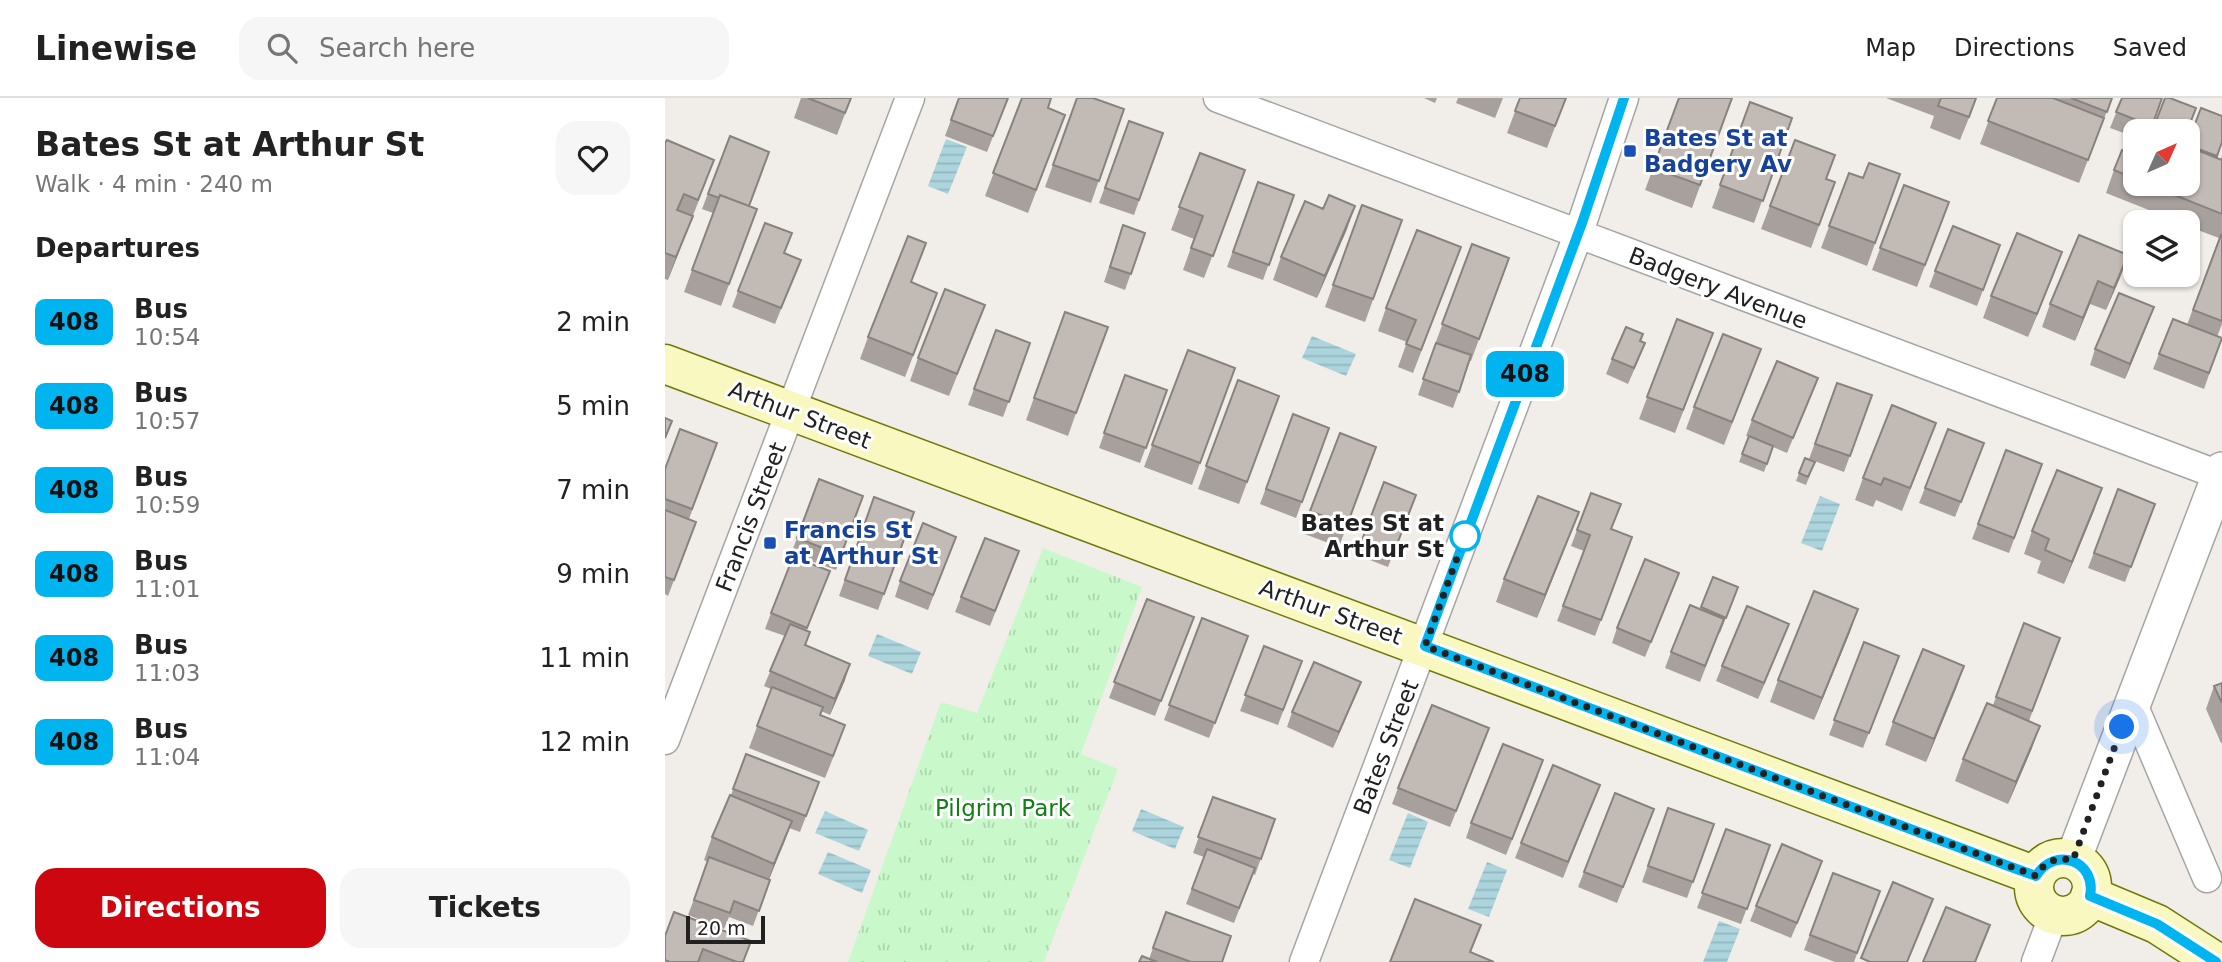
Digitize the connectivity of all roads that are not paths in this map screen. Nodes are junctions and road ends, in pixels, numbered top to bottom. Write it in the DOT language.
graph roads {
  1 [pos="910,98"];
  2 [pos="1218,98"];
  3 [pos="1624,98"];
  4 [pos="1577,235"];
  5 [pos="665,364"];
  6 [pos="792,412"];
  7 [pos="2221,473"];
  8 [pos="1425,646"];
  9 [pos="2132,702"];
  10 [pos="665,740"];
  11 [pos="2073,860"];
  12 [pos="2036,876"];
  13 [pos="2207,878"];
  14 [pos="2090,896"];
  15 [pos="2054,914"];
  16 [pos="1304,962"];
  17 [pos="2036,962"];
  18 [pos="2216,962"];
  1 -- 6 [label="street, Francis Street"];
  2 -- 4 [label="street, Badgery Avenue"];
  3 -- 4 [label="street, Bates Street"];
  4 -- 7 [label="street, Badgery Avenue"];
  4 -- 8 [label="street, Bates Street"];
  5 -- 6 [label="main road, Arthur Street"];
  6 -- 8 [label="main road, Arthur Street"];
  6 -- 10 [label="street, Francis Street"];
  7 -- 9 [label="street"];
  8 -- 12 [label="main road, Arthur Street"];
  8 -- 16 [label="street, Bates Street"];
  9 -- 11 [label="street"];
  9 -- 13 [label="street"];
  11 -- 12 [label="main road"];
  11 -- 14 [label="main road"];
  12 -- 15 [label="main road"];
  14 -- 15 [label="main road"];
  14 -- 18 [label="main road"];
  15 -- 17 [label="street"];
}
